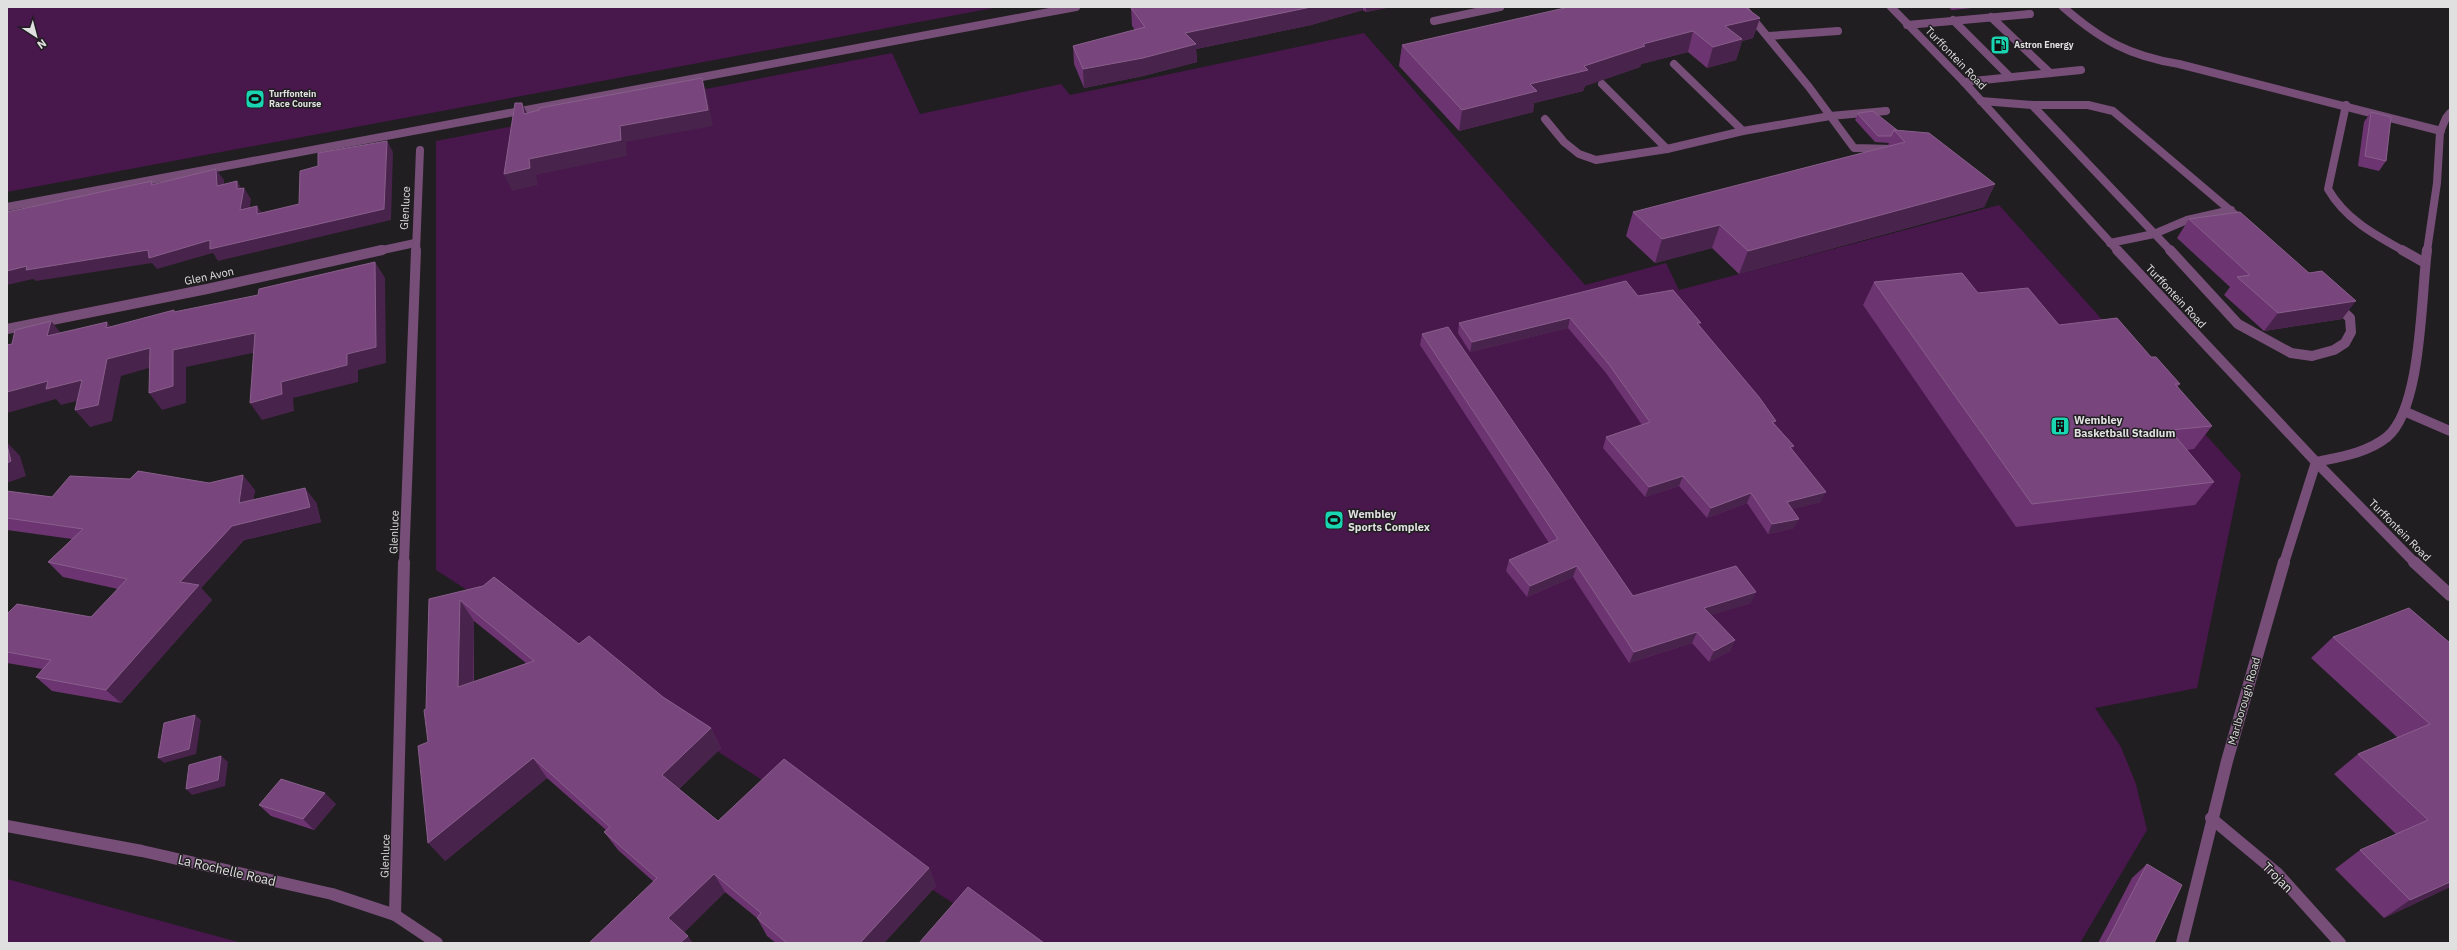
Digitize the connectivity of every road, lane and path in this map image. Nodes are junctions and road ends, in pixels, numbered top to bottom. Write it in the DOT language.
graph roads {
  1 [pos="1076,7"];
  2 [pos="1500,7"];
  3 [pos="1743,7"];
  4 [pos="1891,7"];
  5 [pos="2063,7"];
  6 [pos="2030,14"];
  7 [pos="1991,17"];
  8 [pos="1953,20"];
  9 [pos="1434,21"];
  10 [pos="1907,25"];
  11 [pos="1838,31"];
  12 [pos="1768,36"];
  13 [pos="1674,64"];
  14 [pos="2081,70"];
  15 [pos="2050,73"];
  16 [pos="2010,77"];
  17 [pos="1964,82"];
  18 [pos="1602,84"];
  19 [pos="1981,101"];
  20 [pos="2032,105"];
  21 [pos="2346,105"];
  22 [pos="1886,111"];
  23 [pos="2450,113"];
  24 [pos="1830,116"];
  25 [pos="1545,119"];
  26 [pos="1743,131"];
  27 [pos="2441,131"];
  28 [pos="1667,149"];
  29 [pos="1902,149"];
  30 [pos="420,150"];
  31 [pos="7,207"];
  32 [pos="2231,210"];
  33 [pos="2254,231"];
  34 [pos="2154,234"];
  35 [pos="415,243"];
  36 [pos="2110,243"];
  37 [pos="2425,263"];
  38 [pos="2328,298"];
  39 [pos="7,329"];
  40 [pos="2406,412"];
  41 [pos="2450,431"];
  42 [pos="2316,462"];
  43 [pos="2450,595"];
  44 [pos="2211,818"];
  45 [pos="7,826"];
  46 [pos="395,915"];
  47 [pos="437,943"];
  48 [pos="2182,943"];
  49 [pos="2340,943"];
  1 -- 31 [label="street"];
  2 -- 9 [label="street"];
  3 -- 12 [label="street"];
  4 -- 10 [label="street, Turffontein Road"];
  5 -- 21 [label="street"];
  6 -- 7 [label="street"];
  7 -- 8 [label="street"];
  7 -- 15 [label="street"];
  8 -- 10 [label="street"];
  8 -- 16 [label="street"];
  10 -- 17 [label="street, Turffontein Road"];
  11 -- 12 [label="street"];
  12 -- 24 [label="street"];
  13 -- 26 [label="street"];
  14 -- 15 [label="street"];
  15 -- 16 [label="street"];
  16 -- 17 [label="street"];
  17 -- 19 [label="street, Turffontein Road"];
  18 -- 28 [label="street"];
  19 -- 20 [label="street"];
  19 -- 36 [label="street, Turffontein Road"];
  20 -- 32 [label="street"];
  20 -- 34 [label="street"];
  21 -- 27 [label="street"];
  21 -- 37 [label="street"];
  22 -- 24 [label="street"];
  23 -- 27 [label="street"];
  24 -- 26 [label="street"];
  24 -- 29 [label="street"];
  25 -- 28 [label="street"];
  26 -- 28 [label="street"];
  27 -- 37 [label="street"];
  30 -- 35 [label="street, Glenluce"];
  32 -- 33 [label="street"];
  32 -- 34 [label="street"];
  34 -- 36 [label="street"];
  34 -- 38 [label="street"];
  35 -- 39 [label="street, Glen Avon"];
  35 -- 46 [label="street, Glenluce"];
  36 -- 42 [label="street, Turffontein Road"];
  37 -- 40 [label="street"];
  40 -- 41 [label="street"];
  40 -- 42 [label="street"];
  42 -- 43 [label="street, Turffontein Road"];
  42 -- 44 [label="street, Marlborough Road"];
  44 -- 48 [label="street, Marlborough Road"];
  44 -- 49 [label="street, Trojan"];
  45 -- 46 [label="street, La Rochelle Road"];
  46 -- 47 [label="street, La Rochelle Road"];
}
